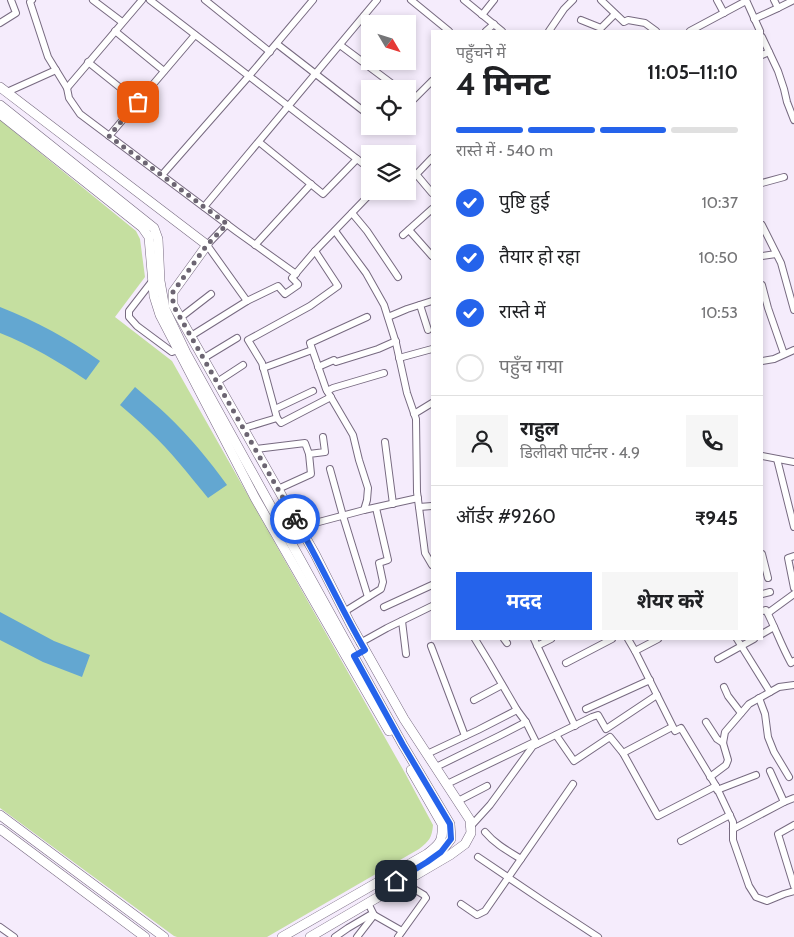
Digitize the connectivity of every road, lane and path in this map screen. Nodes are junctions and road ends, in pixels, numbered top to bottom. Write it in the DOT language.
graph roads {
  1 [pos="10,0"];
  2 [pos="32,0"];
  3 [pos="93,0"];
  4 [pos="142,0"];
  5 [pos="150,0"];
  6 [pos="205,0"];
  7 [pos="314,0"];
  8 [pos="377,0"];
  9 [pos="464,0"];
  10 [pos="494,0"];
  11 [pos="601,0"];
  12 [pos="717,0"];
  13 [pos="774,0"];
  14 [pos="794,0"];
  15 [pos="413,1"];
  16 [pos="746,1"];
  17 [pos="569,2"];
  18 [pos="778,8"];
  19 [pos="724,13"];
  20 [pos="615,14"];
  21 [pos="365,15"];
  22 [pos="482,15"];
  23 [pos="754,19"];
  24 [pos="361,20"];
  25 [pos="581,20"];
  26 [pos="122,22"];
  27 [pos="0,23"];
  28 [pos="494,24"];
  29 [pos="447,30"];
  30 [pos="487,30"];
  31 [pos="501,30"];
  32 [pos="550,30"];
  33 [pos="655,30"];
  34 [pos="695,30"];
  35 [pos="760,30"];
  36 [pos="115,32"];
  37 [pos="195,35"];
  38 [pos="763,39"];
  39 [pos="276,44"];
  40 [pos="340,44"];
  41 [pos="270,52"];
  42 [pos="770,52"];
  43 [pos="763,55"];
  44 [pos="88,62"];
  45 [pos="56,70"];
  46 [pos="164,71"];
  47 [pos="316,74"];
  48 [pos="249,76"];
  49 [pos="387,80"];
  50 [pos="431,82"];
  51 [pos="67,88"];
  52 [pos="3,90"];
  53 [pos="416,93"];
  54 [pos="138,102"];
  55 [pos="0,105"];
  56 [pos="289,107"];
  57 [pos="361,109"];
  58 [pos="0,114"];
  59 [pos="794,120"];
  60 [pos="109,136"];
  61 [pos="259,142"];
  62 [pos="356,159"];
  63 [pos="431,159"];
  64 [pos="361,163"];
  65 [pos="416,174"];
  66 [pos="162,175"];
  67 [pos="784,177"];
  68 [pos="763,183"];
  69 [pos="310,184"];
  70 [pos="431,192"];
  71 [pos="364,200"];
  72 [pos="204,207"];
  73 [pos="431,210"];
  74 [pos="352,213"];
  75 [pos="227,224"];
  76 [pos="763,227"];
  77 [pos="409,230"];
  78 [pos="334,231"];
  79 [pos="403,235"];
  80 [pos="207,245"];
  81 [pos="255,245"];
  82 [pos="316,250"];
  83 [pos="776,254"];
  84 [pos="431,255"];
  85 [pos="763,256"];
  86 [pos="296,274"];
  87 [pos="398,277"];
  88 [pos="157,280"];
  89 [pos="763,289"];
  90 [pos="173,292"];
  91 [pos="211,294"];
  92 [pos="792,298"];
  93 [pos="247,301"];
  94 [pos="431,301"];
  95 [pos="420,305"];
  96 [pos="794,310"];
  97 [pos="366,317"];
  98 [pos="388,317"];
  99 [pos="180,318"];
  100 [pos="428,330"];
  101 [pos="191,336"];
  102 [pos="237,338"];
  103 [pos="396,342"];
  104 [pos="431,349"];
  105 [pos="178,350"];
  106 [pos="312,350"];
  107 [pos="794,350"];
  108 [pos="784,354"];
  109 [pos="204,358"];
  110 [pos="399,358"];
  111 [pos="763,362"];
  112 [pos="242,365"];
  113 [pos="318,367"];
  114 [pos="263,368"];
  115 [pos="384,373"];
  116 [pos="217,382"];
  117 [pos="313,391"];
  118 [pos="329,394"];
  119 [pos="431,404"];
  120 [pos="275,408"];
  121 [pos="414,414"];
  122 [pos="277,418"];
  123 [pos="244,428"];
  124 [pos="323,437"];
  125 [pos="385,442"];
  126 [pos="256,449"];
  127 [pos="310,454"];
  128 [pos="763,456"];
  129 [pos="777,459"];
  130 [pos="794,462"];
  131 [pos="330,469"];
  132 [pos="278,489"];
  133 [pos="418,498"];
  134 [pos="393,504"];
  135 [pos="431,506"];
  136 [pos="419,507"];
  137 [pos="376,508"];
  138 [pos="364,510"];
  139 [pos="343,516"];
  140 [pos="300,527"];
  141 [pos="794,527"];
  142 [pos="794,556"];
  143 [pos="763,562"];
  144 [pos="431,564"];
  145 [pos="768,578"];
  146 [pos="794,583"];
  147 [pos="431,585"];
  148 [pos="770,592"];
  149 [pos="763,594"];
  150 [pos="794,594"];
  151 [pos="368,598"];
  152 [pos="431,606"];
  153 [pos="384,608"];
  154 [pos="344,612"];
  155 [pos="765,612"];
  156 [pos="402,621"];
  157 [pos="774,627"];
  158 [pos="763,633"];
  159 [pos="476,640"];
  160 [pos="610,640"];
  161 [pos="629,640"];
  162 [pos="656,640"];
  163 [pos="738,640"];
  164 [pos="752,640"];
  165 [pos="535,642"];
  166 [pos="363,646"];
  167 [pos="432,646"];
  168 [pos="741,647"];
  169 [pos="635,651"];
  170 [pos="406,654"];
  171 [pos="354,656"];
  172 [pos="718,659"];
  173 [pos="794,661"];
  174 [pos="566,663"];
  175 [pos="650,680"];
  176 [pos="502,685"];
  177 [pos="794,686"];
  178 [pos="724,687"];
  179 [pos="770,692"];
  180 [pos="657,695"];
  181 [pos="759,698"];
  182 [pos="474,700"];
  183 [pos="586,709"];
  184 [pos="517,710"];
  185 [pos="741,713"];
  186 [pos="526,722"];
  187 [pos="706,722"];
  188 [pos="575,726"];
  189 [pos="672,727"];
  190 [pos="556,735"];
  191 [pos="465,736"];
  192 [pos="724,743"];
  193 [pos="536,744"];
  194 [pos="427,754"];
  195 [pos="623,754"];
  196 [pos="436,767"];
  197 [pos="770,771"];
  198 [pos="756,775"];
  199 [pos="710,776"];
  200 [pos="790,777"];
  201 [pos="447,784"];
  202 [pos="572,784"];
  203 [pos="487,786"];
  204 [pos="717,788"];
  205 [pos="794,798"];
  206 [pos="458,801"];
  207 [pos="784,802"];
  208 [pos="0,815"];
  209 [pos="730,815"];
  210 [pos="794,825"];
  211 [pos="470,827"];
  212 [pos="0,829"];
  213 [pos="734,829"];
  214 [pos="486,832"];
  215 [pos="681,841"];
  216 [pos="478,857"];
  217 [pos="522,859"];
  218 [pos="509,877"];
  219 [pos="794,886"];
  220 [pos="414,889"];
  221 [pos="794,891"];
  222 [pos="368,903"];
  223 [pos="461,904"];
  224 [pos="374,914"];
  225 [pos="0,926"];
  226 [pos="400,934"];
  227 [pos="14,937"];
  228 [pos="145,937"];
  229 [pos="164,937"];
  230 [pos="282,937"];
  231 [pos="302,937"];
  232 [pos="310,937"];
  233 [pos="335,937"];
  234 [pos="357,937"];
  235 [pos="598,937"];
  1 -- 27 [label="street"];
  2 -- 45 [label="street"];
  3 -- 26 [label="street"];
  4 -- 26 [label="street"];
  5 -- 37 [label="street"];
  6 -- 41 [label="street"];
  7 -- 39 [label="street"];
  8 -- 21 [label="street"];
  9 -- 22 [label="street"];
  10 -- 22 [label="street"];
  11 -- 20 [label="street"];
  12 -- 19 [label="street"];
  13 -- 18 [label="street"];
  14 -- 18 [label="street"];
  15 -- 29 [label="street"];
  16 -- 19 [label="street"];
  16 -- 23 [label="street"];
  17 -- 32 [label="street"];
  18 -- 23 [label="street"];
  19 -- 34 [label="street"];
  20 -- 25 [label="street"];
  20 -- 33 [label="street"];
  22 -- 28 [label="street"];
  23 -- 35 [label="street"];
  24 -- 40 [label="street"];
  26 -- 36 [label="street"];
  28 -- 30 [label="street"];
  28 -- 31 [label="street"];
  36 -- 44 [label="street"];
  36 -- 46 [label="street"];
  37 -- 46 [label="street"];
  37 -- 48 [label="street"];
  38 -- 42 [label="street"];
  39 -- 41 [label="street"];
  39 -- 47 [label="street"];
  40 -- 47 [label="street"];
  40 -- 49 [label="street"];
  41 -- 48 [label="street"];
  42 -- 43 [label="street"];
  42 -- 59 [label="street"];
  44 -- 51 [label="street"];
  44 -- 54 [label="street"];
  45 -- 51 [label="street"];
  45 -- 52 [label="street"];
  46 -- 54 [label="street"];
  47 -- 56 [label="street"];
  47 -- 57 [label="street"];
  48 -- 56 [label="street"];
  48 -- 66 [label="street"];
  50 -- 53 [label="street"];
  51 -- 60 [label="street"];
  52 -- 80 [label="street"];
  54 -- 60 [label="street"];
  55 -- 88 [label="street"];
  56 -- 61 [label="street"];
  56 -- 62 [label="street"];
  58 -- 88 [label="street"];
  60 -- 66 [label="street"];
  61 -- 69 [label="street"];
  61 -- 72 [label="street"];
  62 -- 64 [label="street"];
  62 -- 69 [label="street"];
  63 -- 65 [label="street"];
  65 -- 70 [label="street"];
  66 -- 72 [label="street"];
  67 -- 68 [label="street"];
  69 -- 81 [label="street"];
  71 -- 74 [label="street"];
  72 -- 75 [label="street"];
  73 -- 77 [label="street"];
  74 -- 78 [label="street"];
  74 -- 87 [label="street"];
  75 -- 80 [label="street"];
  75 -- 81 [label="street"];
  76 -- 83 [label="street"];
  77 -- 79 [label="street"];
  77 -- 84 [label="street"];
  78 -- 82 [label="street"];
  78 -- 98 [label="street"];
  80 -- 90 [label="street"];
  80 -- 93 [label="street"];
  81 -- 86 [label="street"];
  82 -- 86 [label="street"];
  82 -- 114 [label="street"];
  83 -- 85 [label="street"];
  83 -- 92 [label="street"];
  86 -- 93 [label="street"];
  88 -- 90 [label="street"];
  88 -- 105 [label="street"];
  88 -- 105 [label="street"];
  88 -- 171 [label="street"];
  89 -- 108 [label="street"];
  90 -- 99 [label="street"];
  91 -- 99 [label="street"];
  92 -- 96 [label="street"];
  93 -- 101 [label="street"];
  94 -- 95 [label="street"];
  95 -- 98 [label="street"];
  95 -- 100 [label="street"];
  97 -- 106 [label="street"];
  98 -- 103 [label="street"];
  99 -- 101 [label="street"];
  101 -- 109 [label="street"];
  102 -- 109 [label="street"];
  103 -- 110 [label="street"];
  103 -- 113 [label="street"];
  104 -- 110 [label="street"];
  105 -- 230 [label="street"];
  106 -- 113 [label="street"];
  106 -- 114 [label="street"];
  107 -- 108 [label="street"];
  108 -- 111 [label="street"];
  109 -- 116 [label="street"];
  110 -- 121 [label="street"];
  112 -- 116 [label="street"];
  113 -- 118 [label="street"];
  114 -- 120 [label="street"];
  115 -- 118 [label="street"];
  116 -- 123 [label="street"];
  117 -- 120 [label="street"];
  118 -- 122 [label="street"];
  118 -- 138 [label="street"];
  119 -- 121 [label="street"];
  120 -- 122 [label="street"];
  121 -- 133 [label="street"];
  122 -- 123 [label="street"];
  123 -- 126 [label="street"];
  124 -- 127 [label="street"];
  125 -- 134 [label="street"];
  126 -- 127 [label="street"];
  126 -- 132 [label="street"];
  127 -- 132 [label="street"];
  128 -- 129 [label="street"];
  129 -- 130 [label="street"];
  129 -- 141 [label="street"];
  131 -- 139 [label="street"];
  132 -- 140 [label="street"];
  133 -- 134 [label="street"];
  133 -- 136 [label="street"];
  134 -- 137 [label="street"];
  135 -- 136 [label="street"];
  136 -- 144 [label="street"];
  137 -- 138 [label="street"];
  137 -- 151 [label="street"];
  138 -- 139 [label="street"];
  139 -- 140 [label="street"];
  139 -- 151 [label="street"];
  140 -- 154 [label="street"];
  142 -- 146 [label="street"];
  143 -- 145 [label="street"];
  147 -- 153 [label="street"];
  148 -- 149 [label="street"];
  150 -- 155 [label="street"];
  151 -- 154 [label="street"];
  152 -- 156 [label="street"];
  154 -- 166 [label="street"];
  155 -- 157 [label="street"];
  156 -- 166 [label="street"];
  156 -- 170 [label="street"];
  157 -- 158 [label="street"];
  157 -- 173 [label="street"];
  159 -- 176 [label="street"];
  160 -- 174 [label="street"];
  161 -- 169 [label="street"];
  162 -- 169 [label="street"];
  163 -- 168 [label="street"];
  164 -- 168 [label="street"];
  165 -- 188 [label="street"];
  166 -- 171 [label="street"];
  166 -- 194 [label="street"];
  167 -- 191 [label="street"];
  168 -- 172 [label="street"];
  168 -- 179 [label="street"];
  169 -- 175 [label="street"];
  171 -- 231 [label="street"];
  175 -- 180 [label="street"];
  175 -- 183 [label="street"];
  176 -- 182 [label="street"];
  176 -- 184 [label="street"];
  177 -- 179 [label="street"];
  178 -- 185 [label="street"];
  179 -- 181 [label="street"];
  180 -- 188 [label="street"];
  180 -- 189 [label="street"];
  181 -- 185 [label="street"];
  181 -- 200 [label="street"];
  184 -- 186 [label="street"];
  184 -- 191 [label="street"];
  185 -- 192 [label="street"];
  186 -- 193 [label="street"];
  186 -- 196 [label="street"];
  187 -- 192 [label="street"];
  188 -- 190 [label="street"];
  189 -- 195 [label="street"];
  189 -- 199 [label="street"];
  190 -- 193 [label="street"];
  190 -- 195 [label="street"];
  191 -- 194 [label="street"];
  192 -- 199 [label="street"];
  193 -- 201 [label="street"];
  193 -- 211 [label="street"];
  194 -- 196 [label="street"];
  195 -- 204 [label="street"];
  196 -- 201 [label="street"];
  197 -- 207 [label="street"];
  198 -- 204 [label="street"];
  199 -- 204 [label="street"];
  201 -- 206 [label="street"];
  202 -- 217 [label="street"];
  203 -- 206 [label="street"];
  204 -- 209 [label="street"];
  205 -- 207 [label="street"];
  206 -- 211 [label="street"];
  207 -- 213 [label="street"];
  208 -- 229 [label="street"];
  209 -- 213 [label="street"];
  209 -- 215 [label="street"];
  210 -- 219 [label="street"];
  211 -- 222 [label="street"];
  212 -- 228 [label="street"];
  213 -- 221 [label="street"];
  214 -- 217 [label="street"];
  216 -- 218 [label="street"];
  217 -- 218 [label="street"];
  218 -- 223 [label="street"];
  218 -- 235 [label="street"];
  220 -- 226 [label="street"];
  222 -- 224 [label="street"];
  222 -- 232 [label="street"];
  224 -- 226 [label="street"];
  224 -- 233 [label="street"];
  224 -- 234 [label="street"];
  225 -- 227 [label="street"];
}
